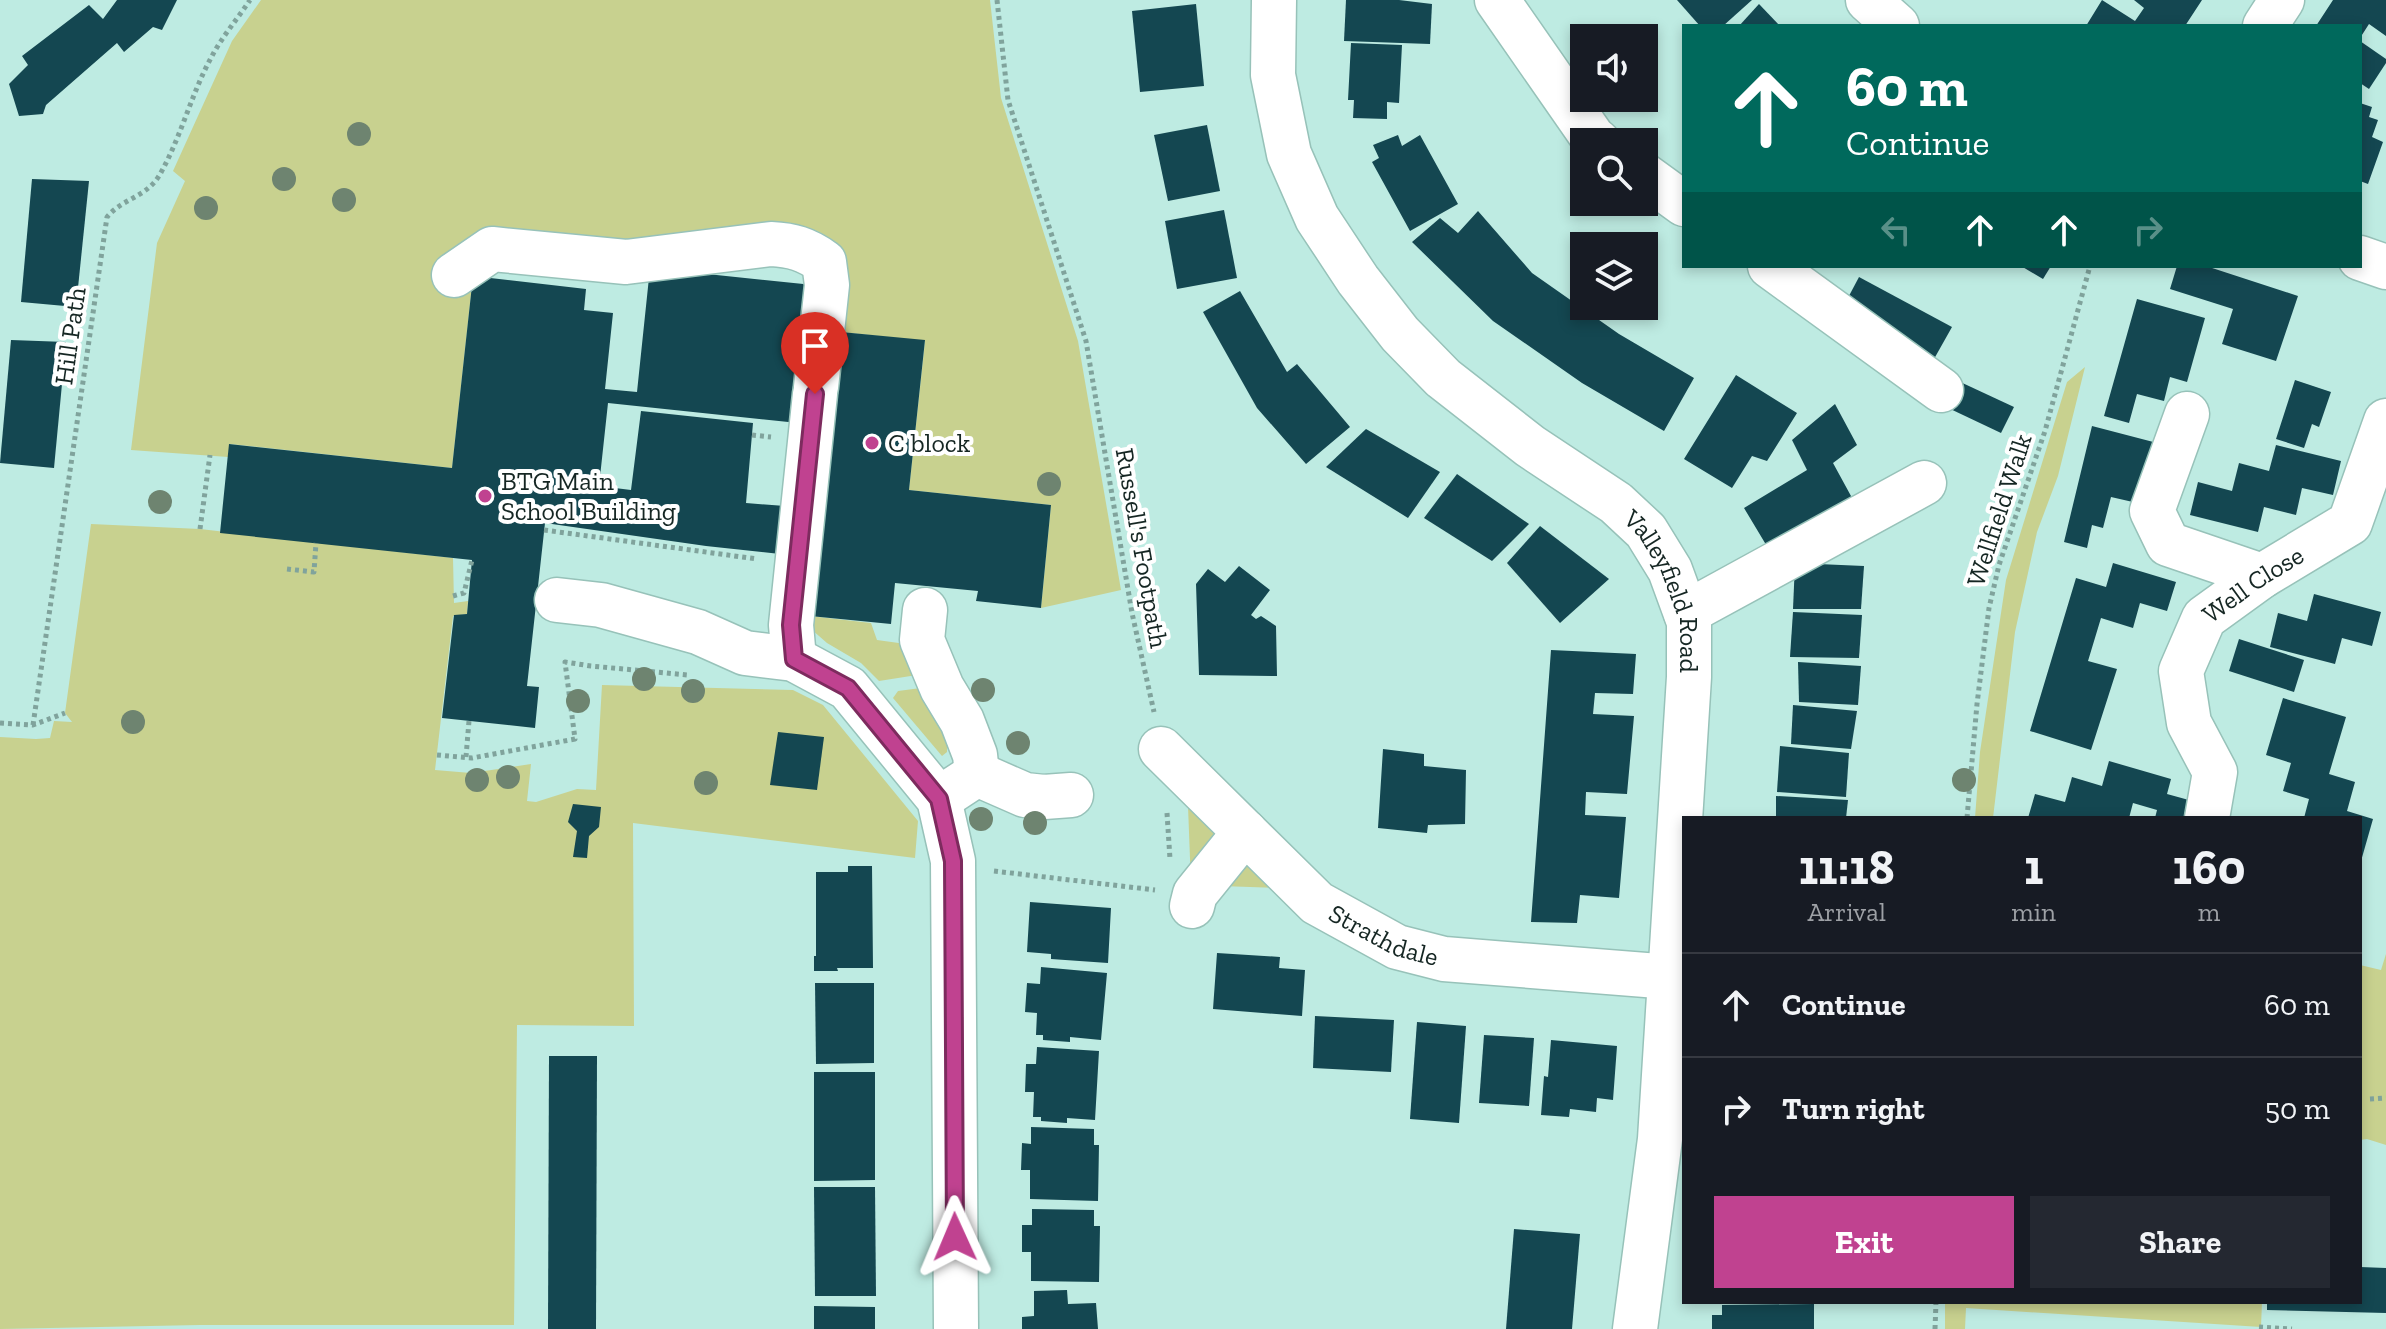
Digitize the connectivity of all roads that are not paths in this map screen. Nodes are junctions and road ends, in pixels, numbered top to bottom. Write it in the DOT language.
graph roads {
  1 [pos="1274,0"];
  2 [pos="1497,0"];
  3 [pos="1868,0"];
  4 [pos="2282,0"];
  5 [pos="1895,24"];
  6 [pos="2266,24"];
  7 [pos="1586,128"];
  8 [pos="1658,185"];
  9 [pos="1682,203"];
  10 [pos="2362,259"];
  11 [pos="2386,267"];
  12 [pos="1773,268"];
  13 [pos="454,275"];
  14 [pos="1941,390"];
  15 [pos="2187,414"];
  16 [pos="2386,421"];
  17 [pos="1924,483"];
  18 [pos="2374,494"];
  19 [pos="2262,576"];
  20 [pos="557,600"];
  21 [pos="925,610"];
  22 [pos="1686,613"];
  23 [pos="794,659"];
  24 [pos="1161,749"];
  25 [pos="977,774"];
  26 [pos="1071,795"];
  27 [pos="939,799"];
  28 [pos="2207,816"];
  29 [pos="1245,832"];
  30 [pos="1175,898"];
  31 [pos="1671,977"];
  32 [pos="956,1329"];
  33 [pos="1635,1329"];
  1 -- 22 [label="street, Valleyfield Road"];
  2 -- 7 [label="street"];
  3 -- 5 [label="street"];
  4 -- 6 [label="street"];
  8 -- 9 [label="street"];
  10 -- 11 [label="street"];
  12 -- 14 [label="street"];
  13 -- 23 [label="street"];
  15 -- 19 [label="street"];
  16 -- 18 [label="street, Well Close"];
  17 -- 22 [label="street"];
  18 -- 19 [label="street, Well Close"];
  19 -- 28 [label="street, Well Close"];
  20 -- 23 [label="street"];
  21 -- 25 [label="street"];
  22 -- 31 [label="street, Valleyfield Road"];
  23 -- 27 [label="street"];
  24 -- 29 [label="street, Strathdale"];
  25 -- 26 [label="street"];
  25 -- 27 [label="street"];
  27 -- 32 [label="street"];
  29 -- 30 [label="street"];
  29 -- 31 [label="street, Strathdale"];
  31 -- 33 [label="street, Valleyfield Road"];
}
